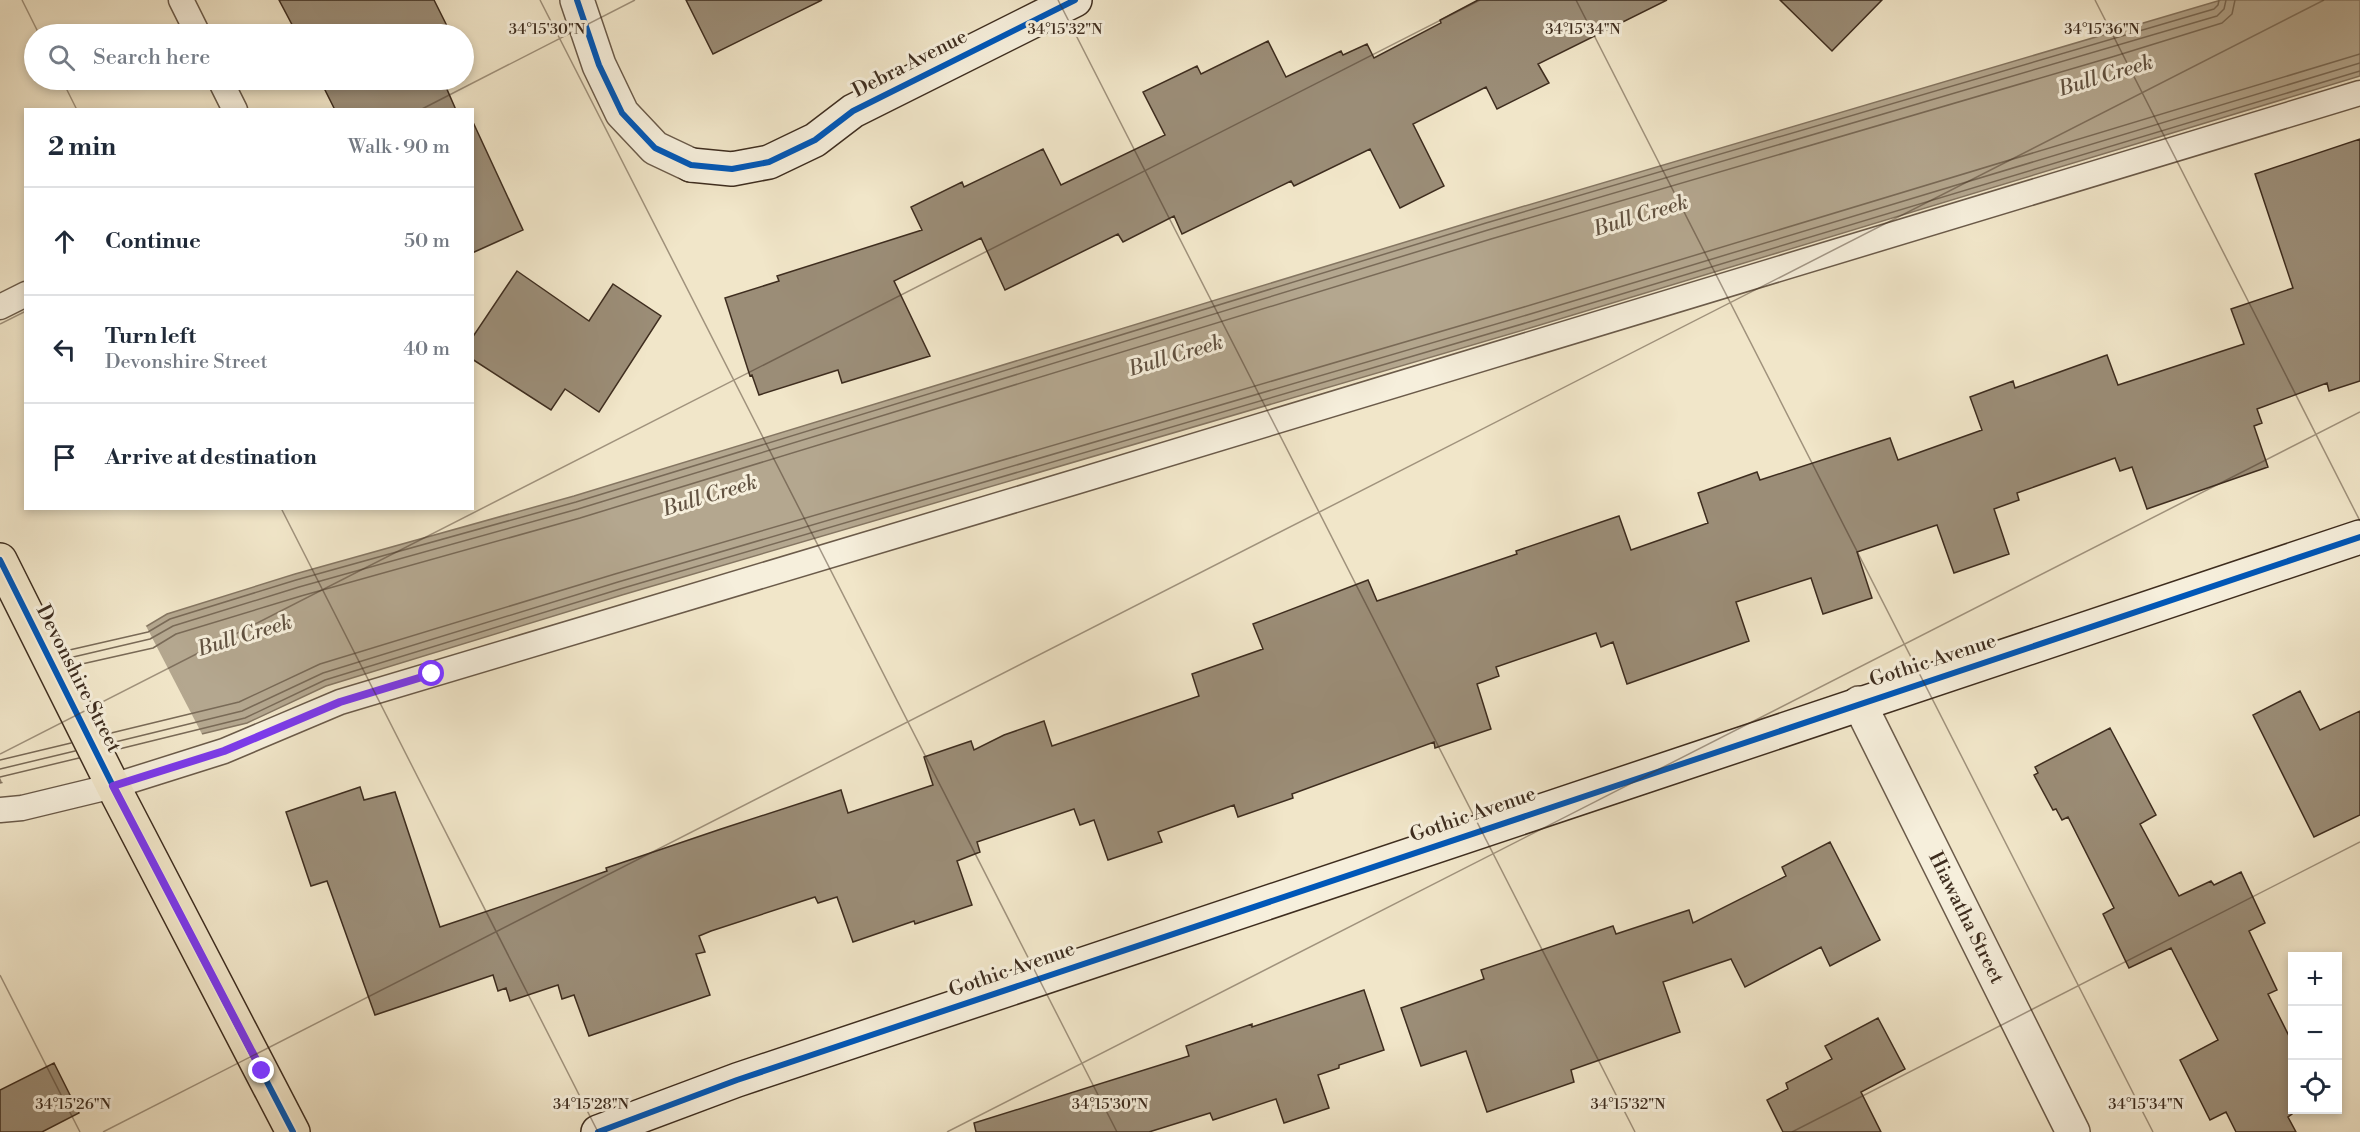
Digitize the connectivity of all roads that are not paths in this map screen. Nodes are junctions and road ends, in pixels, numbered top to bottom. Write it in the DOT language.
graph roads {
  1 [pos="181,0"];
  2 [pos="577,0"];
  3 [pos="1075,0"];
  4 [pos="193,24"];
  5 [pos="225,90"];
  6 [pos="2360,93"];
  7 [pos="234,108"];
  8 [pos="24,295"];
  9 [pos="0,307"];
  10 [pos="2360,537"];
  11 [pos="0,560"];
  12 [pos="1859,703"];
  13 [pos="109,776"];
  14 [pos="0,810"];
  15 [pos="293,1132"];
  16 [pos="598,1132"];
  17 [pos="2073,1132"];
  1 -- 4 [label="lane"];
  2 -- 3 [label="street, Debra Avenue"];
  5 -- 7 [label="lane"];
  6 -- 13 [label="lane"];
  8 -- 9 [label="lane"];
  10 -- 12 [label="street, Gothic Avenue"];
  11 -- 13 [label="main road, Devonshire Street"];
  12 -- 16 [label="street, Gothic Avenue"];
  12 -- 17 [label="street, Hiawatha Street"];
  13 -- 14 [label="lane"];
  13 -- 15 [label="main road, Devonshire Street"];
}
